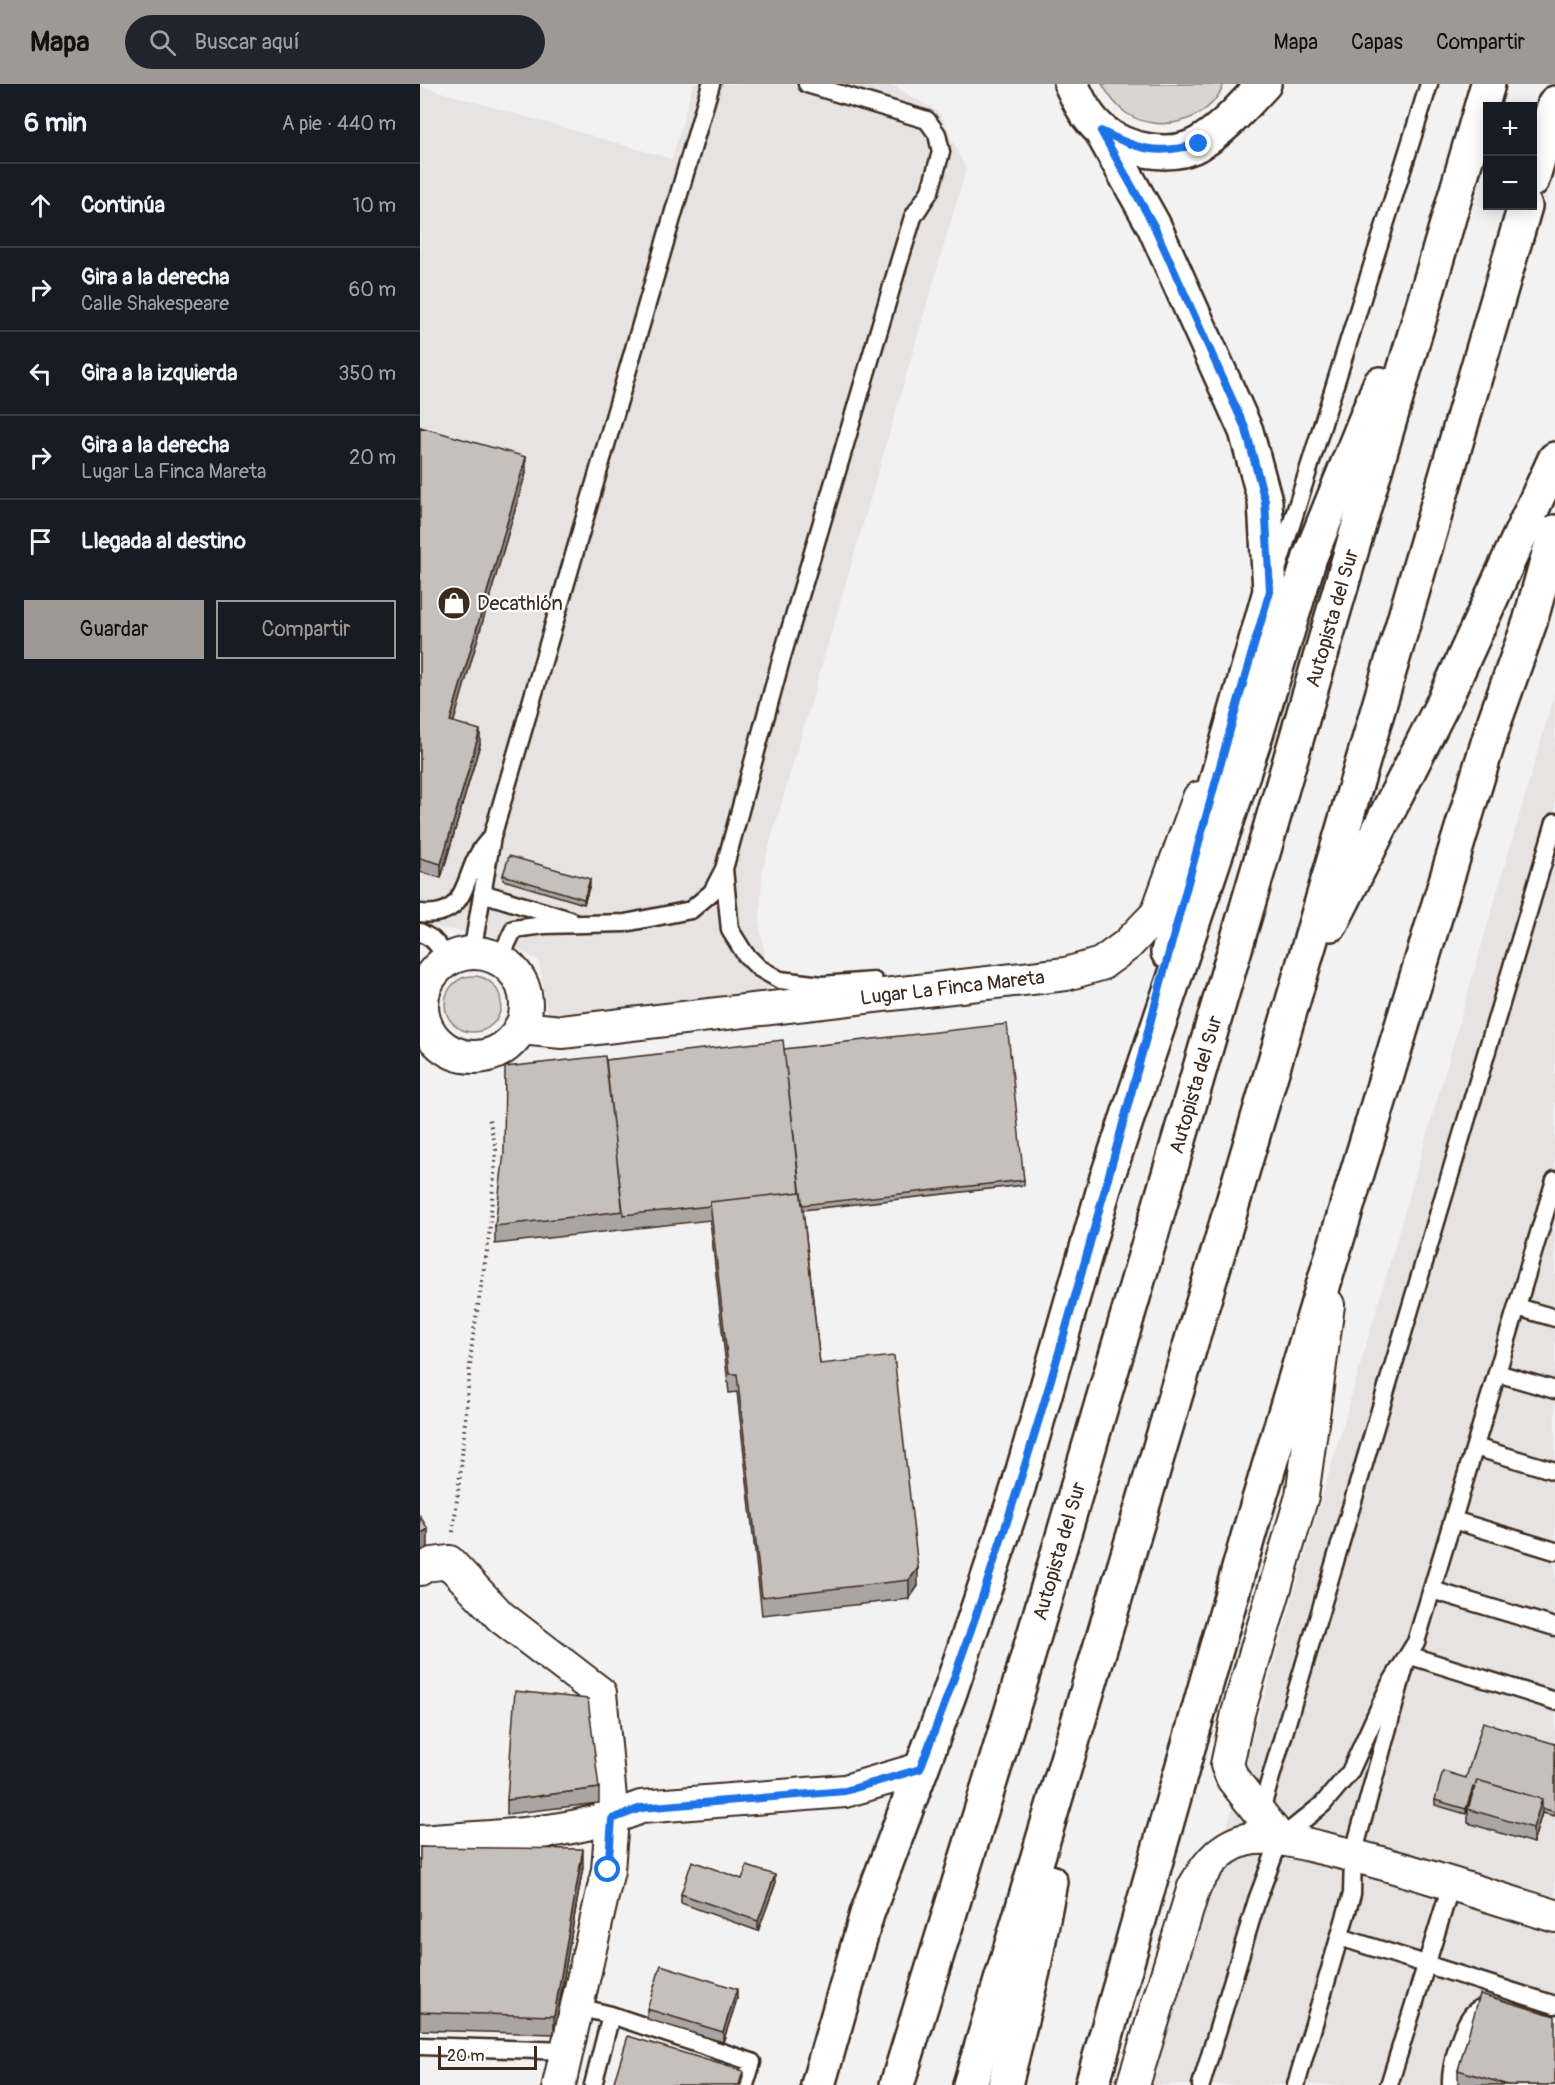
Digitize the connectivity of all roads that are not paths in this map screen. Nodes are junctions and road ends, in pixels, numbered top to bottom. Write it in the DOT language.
graph roads {
  1 [pos="711,84"];
  2 [pos="807,84"];
  3 [pos="1071,84"];
  4 [pos="1264,84"];
  5 [pos="1429,84"];
  6 [pos="1488,84"];
  7 [pos="1555,103"];
  8 [pos="1101,131"];
  9 [pos="1537,166"];
  10 [pos="1524,210"];
  11 [pos="1449,213"];
  12 [pos="1555,459"];
  13 [pos="1555,532"];
  14 [pos="1270,591"];
  15 [pos="1232,719"];
  16 [pos="1555,822"];
  17 [pos="492,837"];
  18 [pos="724,868"];
  19 [pos="482,893"];
  20 [pos="420,913"];
  21 [pos="579,923"];
  22 [pos="420,932"];
  23 [pos="474,957"];
  24 [pos="954,988"];
  25 [pos="422,990"];
  26 [pos="1292,1004"];
  27 [pos="520,1028"];
  28 [pos="425,1032"];
  29 [pos="1107,1178"];
  30 [pos="1555,1180"];
  31 [pos="1551,1209"];
  32 [pos="1338,1236"];
  33 [pos="1517,1307"];
  34 [pos="1555,1318"];
  35 [pos="1497,1373"];
  36 [pos="1555,1390"];
  37 [pos="1475,1447"];
  38 [pos="1555,1471"];
  39 [pos="1453,1520"];
  40 [pos="1555,1551"];
  41 [pos="434,1566"];
  42 [pos="1432,1590"];
  43 [pos="1555,1627"];
  44 [pos="1408,1655"];
  45 [pos="1555,1701"];
  46 [pos="1080,1717"];
  47 [pos="920,1769"];
  48 [pos="612,1819"];
  49 [pos="1265,1831"];
  50 [pos="420,1842"];
  51 [pos="1353,1855"];
  52 [pos="1451,1885"];
  53 [pos="1555,1916"];
  54 [pos="1340,1937"];
  55 [pos="1426,1965"];
  56 [pos="578,2007"];
  57 [pos="1551,2011"];
  58 [pos="1515,2014"];
  59 [pos="611,2015"];
  60 [pos="420,2046"];
  61 [pos="567,2051"];
  62 [pos="559,2085"];
  63 [pos="593,2085"];
  64 [pos="745,2085"];
  65 [pos="818,2085"];
  66 [pos="897,2085"];
  67 [pos="970,2085"];
  68 [pos="1005,2085"];
  69 [pos="1092,2085"];
  70 [pos="1133,2085"];
  71 [pos="1201,2085"];
  72 [pos="1296,2085"];
  73 [pos="1389,2085"];
  74 [pos="1451,2085"];
  1 -- 17 [label="lane"];
  2 -- 18 [label="lane"];
  3 -- 8 [label="main road"];
  4 -- 8 [label="main road"];
  5 -- 14 [label="lane"];
  6 -- 11 [label="main road, Autopista del Sur"];
  7 -- 9 [label="main road"];
  8 -- 14 [label="main road"];
  10 -- 26 [label="main road"];
  11 -- 29 [label="main road"];
  11 -- 66 [label="main road, Autopista del Sur"];
  12 -- 26 [label="main road"];
  13 -- 32 [label="main road"];
  14 -- 15 [label="main road"];
  15 -- 24 [label="street, Lugar La Finca Mareta"];
  15 -- 29 [label="main road"];
  16 -- 49 [label="lane"];
  17 -- 19 [label="lane"];
  17 -- 20 [label="lane"];
  18 -- 21 [label="lane"];
  18 -- 24 [label="lane"];
  19 -- 21 [label="lane"];
  19 -- 23 [label="lane"];
  21 -- 23 [label="lane"];
  22 -- 23 [label="lane"];
  23 -- 25 [label="street"];
  23 -- 27 [label="street"];
  24 -- 27 [label="street, Lugar La Finca Mareta"];
  25 -- 28 [label="street"];
  26 -- 46 [label="main road"];
  27 -- 28 [label="street"];
  29 -- 47 [label="main road"];
  30 -- 31 [label="lane"];
  31 -- 33 [label="lane"];
  32 -- 49 [label="street"];
  32 -- 69 [label="main road"];
  33 -- 34 [label="lane"];
  33 -- 35 [label="lane"];
  35 -- 36 [label="lane"];
  35 -- 37 [label="lane"];
  37 -- 38 [label="lane"];
  37 -- 39 [label="lane"];
  39 -- 40 [label="lane"];
  39 -- 42 [label="lane"];
  41 -- 48 [label="street"];
  42 -- 43 [label="lane"];
  42 -- 44 [label="lane"];
  44 -- 45 [label="lane"];
  44 -- 49 [label="lane"];
  44 -- 51 [label="lane"];
  46 -- 67 [label="main road"];
  46 -- 68 [label="main road"];
  47 -- 48 [label="street"];
  47 -- 65 [label="main road"];
  48 -- 50 [label="street"];
  48 -- 56 [label="street"];
  49 -- 51 [label="street"];
  49 -- 70 [label="street"];
  49 -- 71 [label="lane"];
  51 -- 52 [label="street"];
  51 -- 54 [label="lane"];
  52 -- 53 [label="street"];
  52 -- 55 [label="lane"];
  54 -- 55 [label="lane"];
  54 -- 72 [label="lane"];
  55 -- 57 [label="lane"];
  55 -- 73 [label="lane"];
  56 -- 59 [label="lane"];
  56 -- 61 [label="street"];
  58 -- 74 [label="lane"];
  59 -- 63 [label="lane"];
  59 -- 64 [label="lane"];
  60 -- 61 [label="lane"];
  61 -- 62 [label="street"];
}
